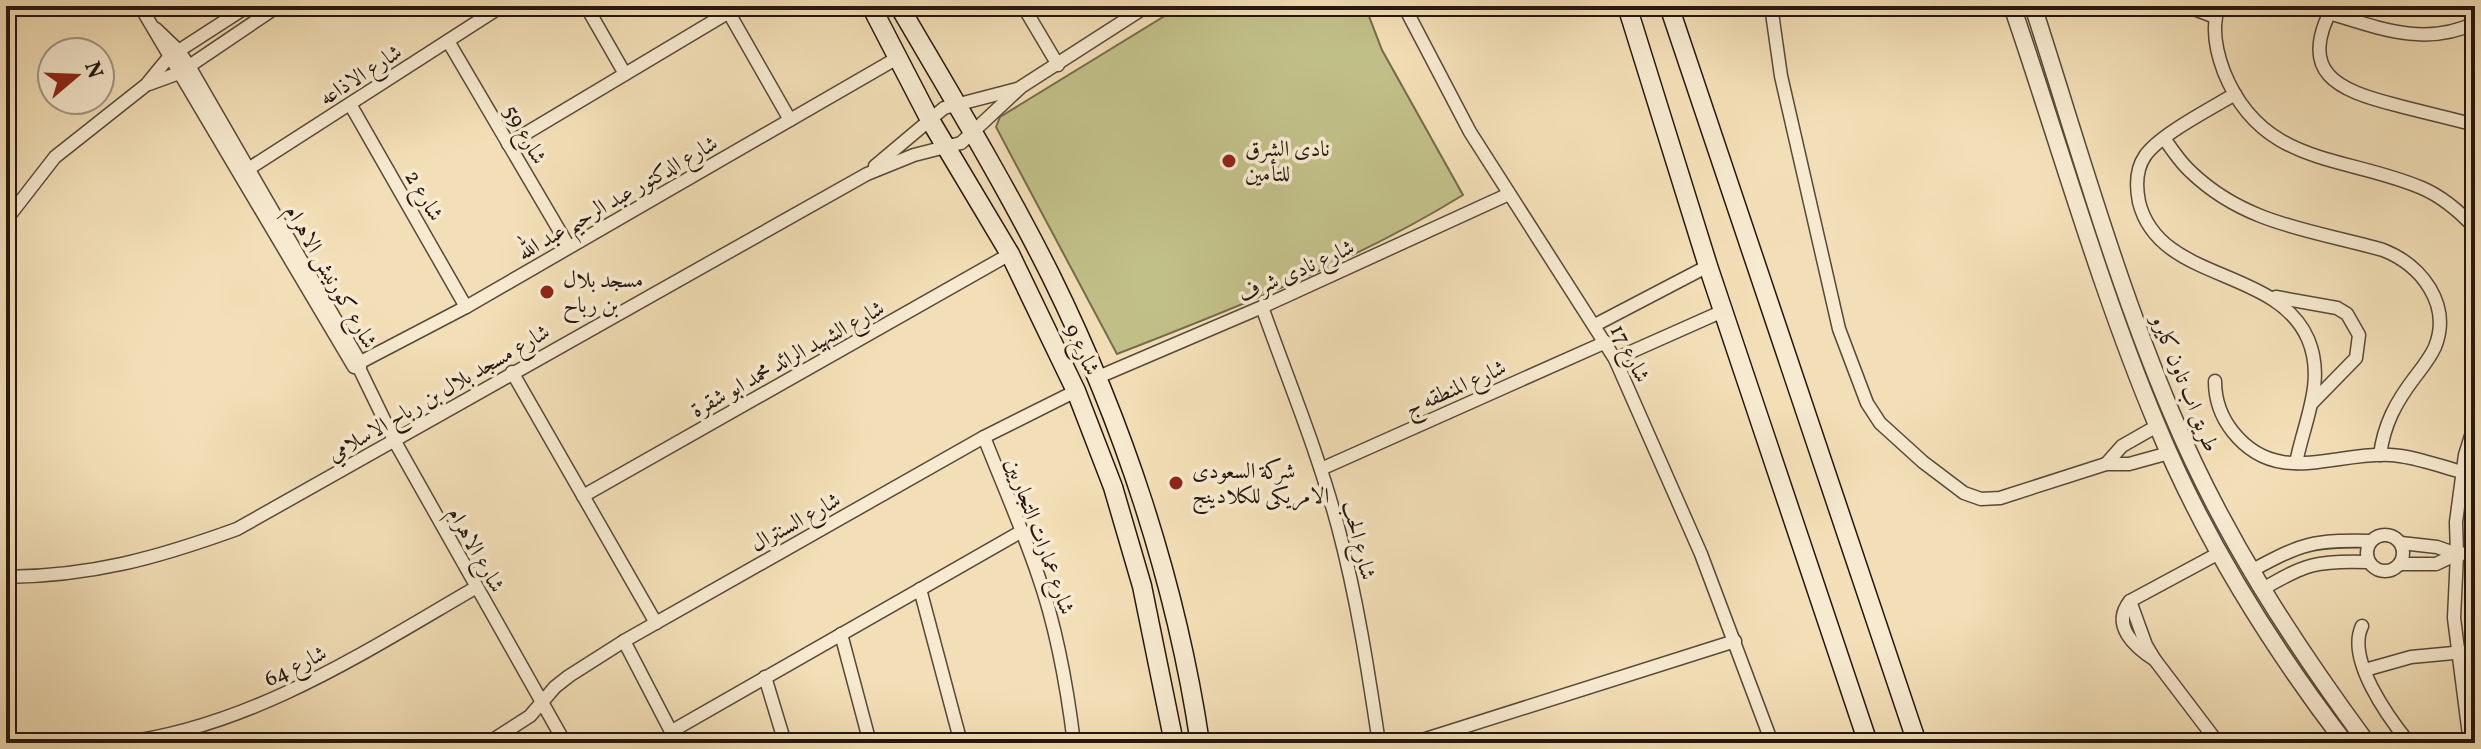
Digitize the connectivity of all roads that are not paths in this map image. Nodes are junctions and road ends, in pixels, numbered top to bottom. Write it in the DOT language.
graph roads {
  1 [pos="140,6"];
  2 [pos="248,6"];
  3 [pos="502,6"];
  4 [pos="586,6"];
  5 [pos="871,6"];
  6 [pos="899,6"];
  7 [pos="1023,6"];
  8 [pos="1147,6"];
  9 [pos="1404,6"];
  10 [pos="1627,6"];
  11 [pos="1669,6"];
  12 [pos="1771,6"];
  13 [pos="2012,6"];
  14 [pos="2033,6"];
  15 [pos="2186,6"];
  16 [pos="274,7"];
  17 [pos="2328,8"];
  18 [pos="727,9"];
  19 [pos="2217,12"];
  20 [pos="2475,23"];
  21 [pos="448,41"];
  22 [pos="174,54"];
  23 [pos="899,57"];
  24 [pos="1058,65"];
  25 [pos="184,69"];
  26 [pos="625,74"];
  27 [pos="146,85"];
  28 [pos="1021,87"];
  29 [pos="2235,94"];
  30 [pos="350,104"];
  31 [pos="957,106"];
  32 [pos="790,120"];
  33 [pos="930,120"];
  34 [pos="2475,125"];
  35 [pos="973,134"];
  36 [pos="2164,138"];
  37 [pos="508,144"];
  38 [pos="946,148"];
  39 [pos="244,172"];
  40 [pos="867,174"];
  41 [pos="1509,194"];
  42 [pos="6,220"];
  43 [pos="2475,228"];
  44 [pos="1028,230"];
  45 [pos="999,233"];
  46 [pos="569,247"];
  47 [pos="1010,254"];
  48 [pos="1708,266"];
  49 [pos="2271,296"];
  50 [pos="466,307"];
  51 [pos="1262,307"];
  52 [pos="1723,311"];
  53 [pos="1595,325"];
  54 [pos="1606,342"];
  55 [pos="1615,359"];
  56 [pos="358,366"];
  57 [pos="512,372"];
  58 [pos="1096,378"];
  59 [pos="2215,381"];
  60 [pos="1076,391"];
  61 [pos="2312,403"];
  62 [pos="2475,423"];
  63 [pos="2157,426"];
  64 [pos="984,437"];
  65 [pos="394,440"];
  66 [pos="2169,453"];
  67 [pos="2380,455"];
  68 [pos="2296,463"];
  69 [pos="2106,464"];
  70 [pos="1321,469"];
  71 [pos="2462,472"];
  72 [pos="583,496"];
  73 [pos="1022,531"];
  74 [pos="2371,541"];
  75 [pos="2401,543"];
  76 [pos="2221,552"];
  77 [pos="2475,553"];
  78 [pos="2457,554"];
  79 [pos="2369,562"];
  80 [pos="2400,564"];
  81 [pos="2251,571"];
  82 [pos="6,577"];
  83 [pos="475,588"];
  84 [pos="920,589"];
  85 [pos="2261,590"];
  86 [pos="656,623"];
  87 [pos="2362,626"];
  88 [pos="841,634"];
  89 [pos="624,641"];
  90 [pos="1735,641"];
  91 [pos="2458,651"];
  92 [pos="2475,651"];
  93 [pos="2365,670"];
  94 [pos="765,677"];
  95 [pos="543,701"];
  96 [pos="674,737"];
  97 [pos="120,743"];
  98 [pos="488,743"];
  99 [pos="565,743"];
  100 [pos="785,743"];
  101 [pos="870,743"];
  102 [pos="961,743"];
  103 [pos="1074,743"];
  104 [pos="1174,743"];
  105 [pos="1200,743"];
  106 [pos="1379,743"];
  107 [pos="1413,743"];
  108 [pos="1772,743"];
  109 [pos="1868,743"];
  110 [pos="1917,743"];
  111 [pos="2218,743"];
  112 [pos="2345,743"];
  113 [pos="2367,743"];
  114 [pos="2409,743"];
  115 [pos="2470,743"];
  1 -- 22 [label="street, شارع كورنيش الاهرام"];
  2 -- 22 [label="street"];
  3 -- 21 [label="street, شارع الاذاعه"];
  4 -- 26 [label="street"];
  5 -- 23 [label="main road, شارع 9"];
  6 -- 31 [label="main road, شارع 9"];
  7 -- 24 [label="street"];
  8 -- 24 [label="street"];
  9 -- 41 [label="street, شارع 17"];
  10 -- 48 [label="main road"];
  11 -- 110 [label="main road"];
  12 -- 69 [label="street"];
  13 -- 63 [label="street, طريق اب تاون كايرو"];
  14 -- 81 [label="street, طريق اب تاون كايرو"];
  15 -- 19 [label="street"];
  16 -- 25 [label="street"];
  17 -- 20 [label="street"];
  17 -- 34 [label="street"];
  18 -- 26 [label="street"];
  18 -- 32 [label="street"];
  19 -- 29 [label="street"];
  21 -- 30 [label="street, شارع الاذاعه"];
  21 -- 37 [label="street, شارع 59"];
  22 -- 25 [label="street, شارع كورنيش الاهرام"];
  22 -- 27 [label="street"];
  23 -- 32 [label="street, شارع الدكتور عبد الرحيم عبد الله"];
  23 -- 33 [label="main road, شارع 9"];
  24 -- 28 [label="street"];
  25 -- 27 [label="street"];
  25 -- 39 [label="street, شارع كورنيش الاهرام"];
  26 -- 37 [label="street"];
  27 -- 42 [label="street"];
  28 -- 31 [label="street, شارع مسجد بلال بن رباح الاسلامي"];
  28 -- 35 [label="street, شارع مسجد بلال بن رباح الاسلامي"];
  29 -- 36 [label="street"];
  29 -- 43 [label="street"];
  30 -- 39 [label="street, شارع الاذاعه"];
  30 -- 50 [label="street, شارع 2"];
  31 -- 33 [label="street, شارع مسجد بلال بن رباح الاسلامي"];
  31 -- 35 [label="main road, شارع 9"];
  32 -- 46 [label="street, شارع الدكتور عبد الرحيم عبد الله"];
  33 -- 38 [label="main road, شارع 9"];
  33 -- 40 [label="street, شارع مسجد بلال بن رباح الاسلامي"];
  35 -- 38 [label="street, شارع مسجد بلال بن رباح الاسلامي"];
  35 -- 44 [label="main road, شارع 9"];
  36 -- 49 [label="street"];
  36 -- 67 [label="street"];
  37 -- 46 [label="street, شارع 59"];
  38 -- 40 [label="street, شارع مسجد بلال بن رباح الاسلامي"];
  38 -- 45 [label="main road, شارع 9"];
  39 -- 56 [label="street, شارع كورنيش الاهرام"];
  40 -- 57 [label="street, شارع مسجد بلال بن رباح الاسلامي"];
  41 -- 51 [label="street, شارع نادى شرف"];
  41 -- 53 [label="street, شارع 17"];
  44 -- 45 [label="main road"];
  44 -- 58 [label="main road, شارع 9"];
  45 -- 47 [label="main road, شارع 9"];
  46 -- 50 [label="street, شارع الدكتور عبد الرحيم عبد الله"];
  47 -- 60 [label="main road, شارع 9"];
  47 -- 72 [label="street, شارع الشهيد الرائد محمد ابو شقرة"];
  48 -- 52 [label="main road"];
  48 -- 53 [label="street"];
  49 -- 61 [label="street"];
  49 -- 61 [label="street"];
  50 -- 56 [label="street, شارع الدكتور عبد الرحيم عبد الله"];
  51 -- 58 [label="street, شارع نادى شرف"];
  51 -- 70 [label="street, شارع الحب"];
  52 -- 55 [label="street"];
  52 -- 109 [label="main road"];
  53 -- 54 [label="street, شارع 17"];
  54 -- 55 [label="street, شارع 17"];
  54 -- 70 [label="street, شارع المنطقه ج"];
  55 -- 90 [label="street, شارع 17"];
  56 -- 65 [label="street, شارع الاهرام"];
  57 -- 65 [label="street, شارع مسجد بلال بن رباح الاسلامي"];
  57 -- 72 [label="street"];
  58 -- 105 [label="main road, شارع 9"];
  59 -- 68 [label="street"];
  60 -- 64 [label="street, شارع السنترال"];
  60 -- 104 [label="main road, شارع 9"];
  61 -- 68 [label="street"];
  62 -- 71 [label="street"];
  63 -- 66 [label="street, طريق اب تاون كايرو"];
  63 -- 69 [label="street"];
  64 -- 73 [label="street, شارع عمارات التجاريين"];
  64 -- 86 [label="street, شارع السنترال"];
  65 -- 82 [label="street, شارع مسجد بلال بن رباح الاسلامي"];
  65 -- 83 [label="street, شارع الاهرام"];
  66 -- 69 [label="street"];
  66 -- 76 [label="street, طريق اب تاون كايرو"];
  67 -- 68 [label="street"];
  67 -- 71 [label="street"];
  70 -- 106 [label="street, شارع الحب"];
  71 -- 78 [label="street"];
  72 -- 86 [label="street"];
  73 -- 84 [label="street"];
  73 -- 103 [label="street, شارع عمارات التجاريين"];
  74 -- 75 [label="street"];
  74 -- 79 [label="street"];
  74 -- 81 [label="street"];
  75 -- 78 [label="street"];
  75 -- 80 [label="street"];
  76 -- 85 [label="street"];
  76 -- 111 [label="street"];
  76 -- 112 [label="street, طريق اب تاون كايرو"];
  77 -- 78 [label="street"];
  78 -- 80 [label="street"];
  78 -- 91 [label="street"];
  79 -- 80 [label="street"];
  79 -- 85 [label="street"];
  81 -- 85 [label="street, طريق اب تاون كايرو"];
  83 -- 95 [label="street, شارع الاهرام"];
  83 -- 97 [label="street, شارع 64"];
  84 -- 88 [label="street"];
  84 -- 102 [label="street"];
  85 -- 113 [label="street, طريق اب تاون كايرو"];
  86 -- 89 [label="street, شارع السنترال"];
  87 -- 93 [label="street"];
  88 -- 94 [label="street"];
  88 -- 101 [label="street"];
  89 -- 95 [label="street, شارع السنترال"];
  89 -- 96 [label="street"];
  90 -- 107 [label="street"];
  90 -- 108 [label="street, شارع 17"];
  91 -- 92 [label="street"];
  91 -- 93 [label="street"];
  91 -- 115 [label="street"];
  93 -- 114 [label="street"];
  94 -- 96 [label="street"];
  94 -- 100 [label="street"];
  95 -- 98 [label="street, شارع السنترال"];
  95 -- 99 [label="street, شارع الاهرام"];
}
